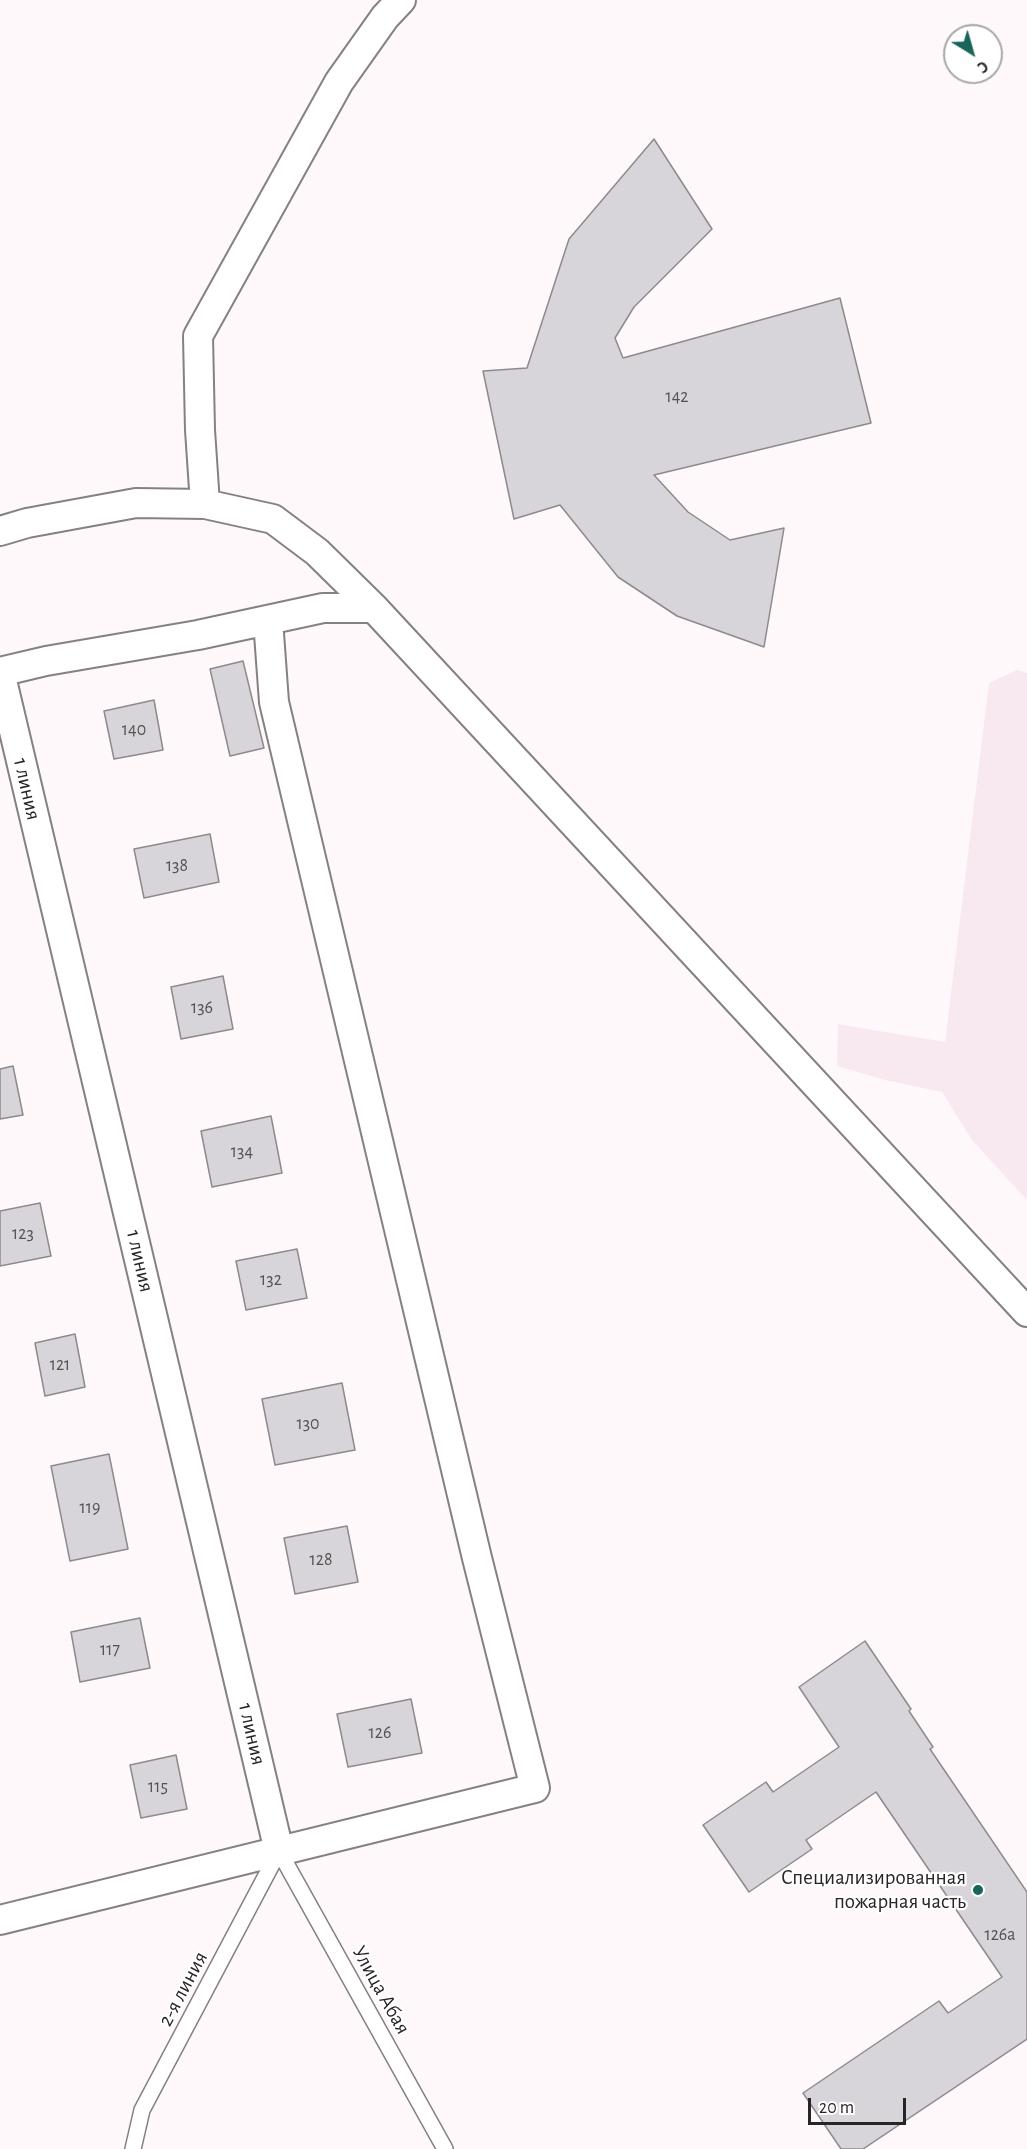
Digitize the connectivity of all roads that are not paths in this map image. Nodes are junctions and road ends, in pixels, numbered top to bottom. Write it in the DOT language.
graph roads {
  1 [pos="401,0"];
  2 [pos="205,504"];
  3 [pos="0,531"];
  4 [pos="374,608"];
  5 [pos="268,620"];
  6 [pos="0,672"];
  7 [pos="1027,1312"];
  8 [pos="279,1851"];
  9 [pos="0,1920"];
  10 [pos="133,2149"];
  11 [pos="445,2149"];
  1 -- 2 [label="street"];
  2 -- 3 [label="street"];
  2 -- 4 [label="street"];
  4 -- 5 [label="street"];
  4 -- 7 [label="street"];
  5 -- 6 [label="street"];
  5 -- 8 [label="street"];
  6 -- 8 [label="street, 1 линия"];
  8 -- 9 [label="street"];
  8 -- 10 [label="lane, 2-я линия"];
  8 -- 11 [label="lane, Улица Абая"];
}
